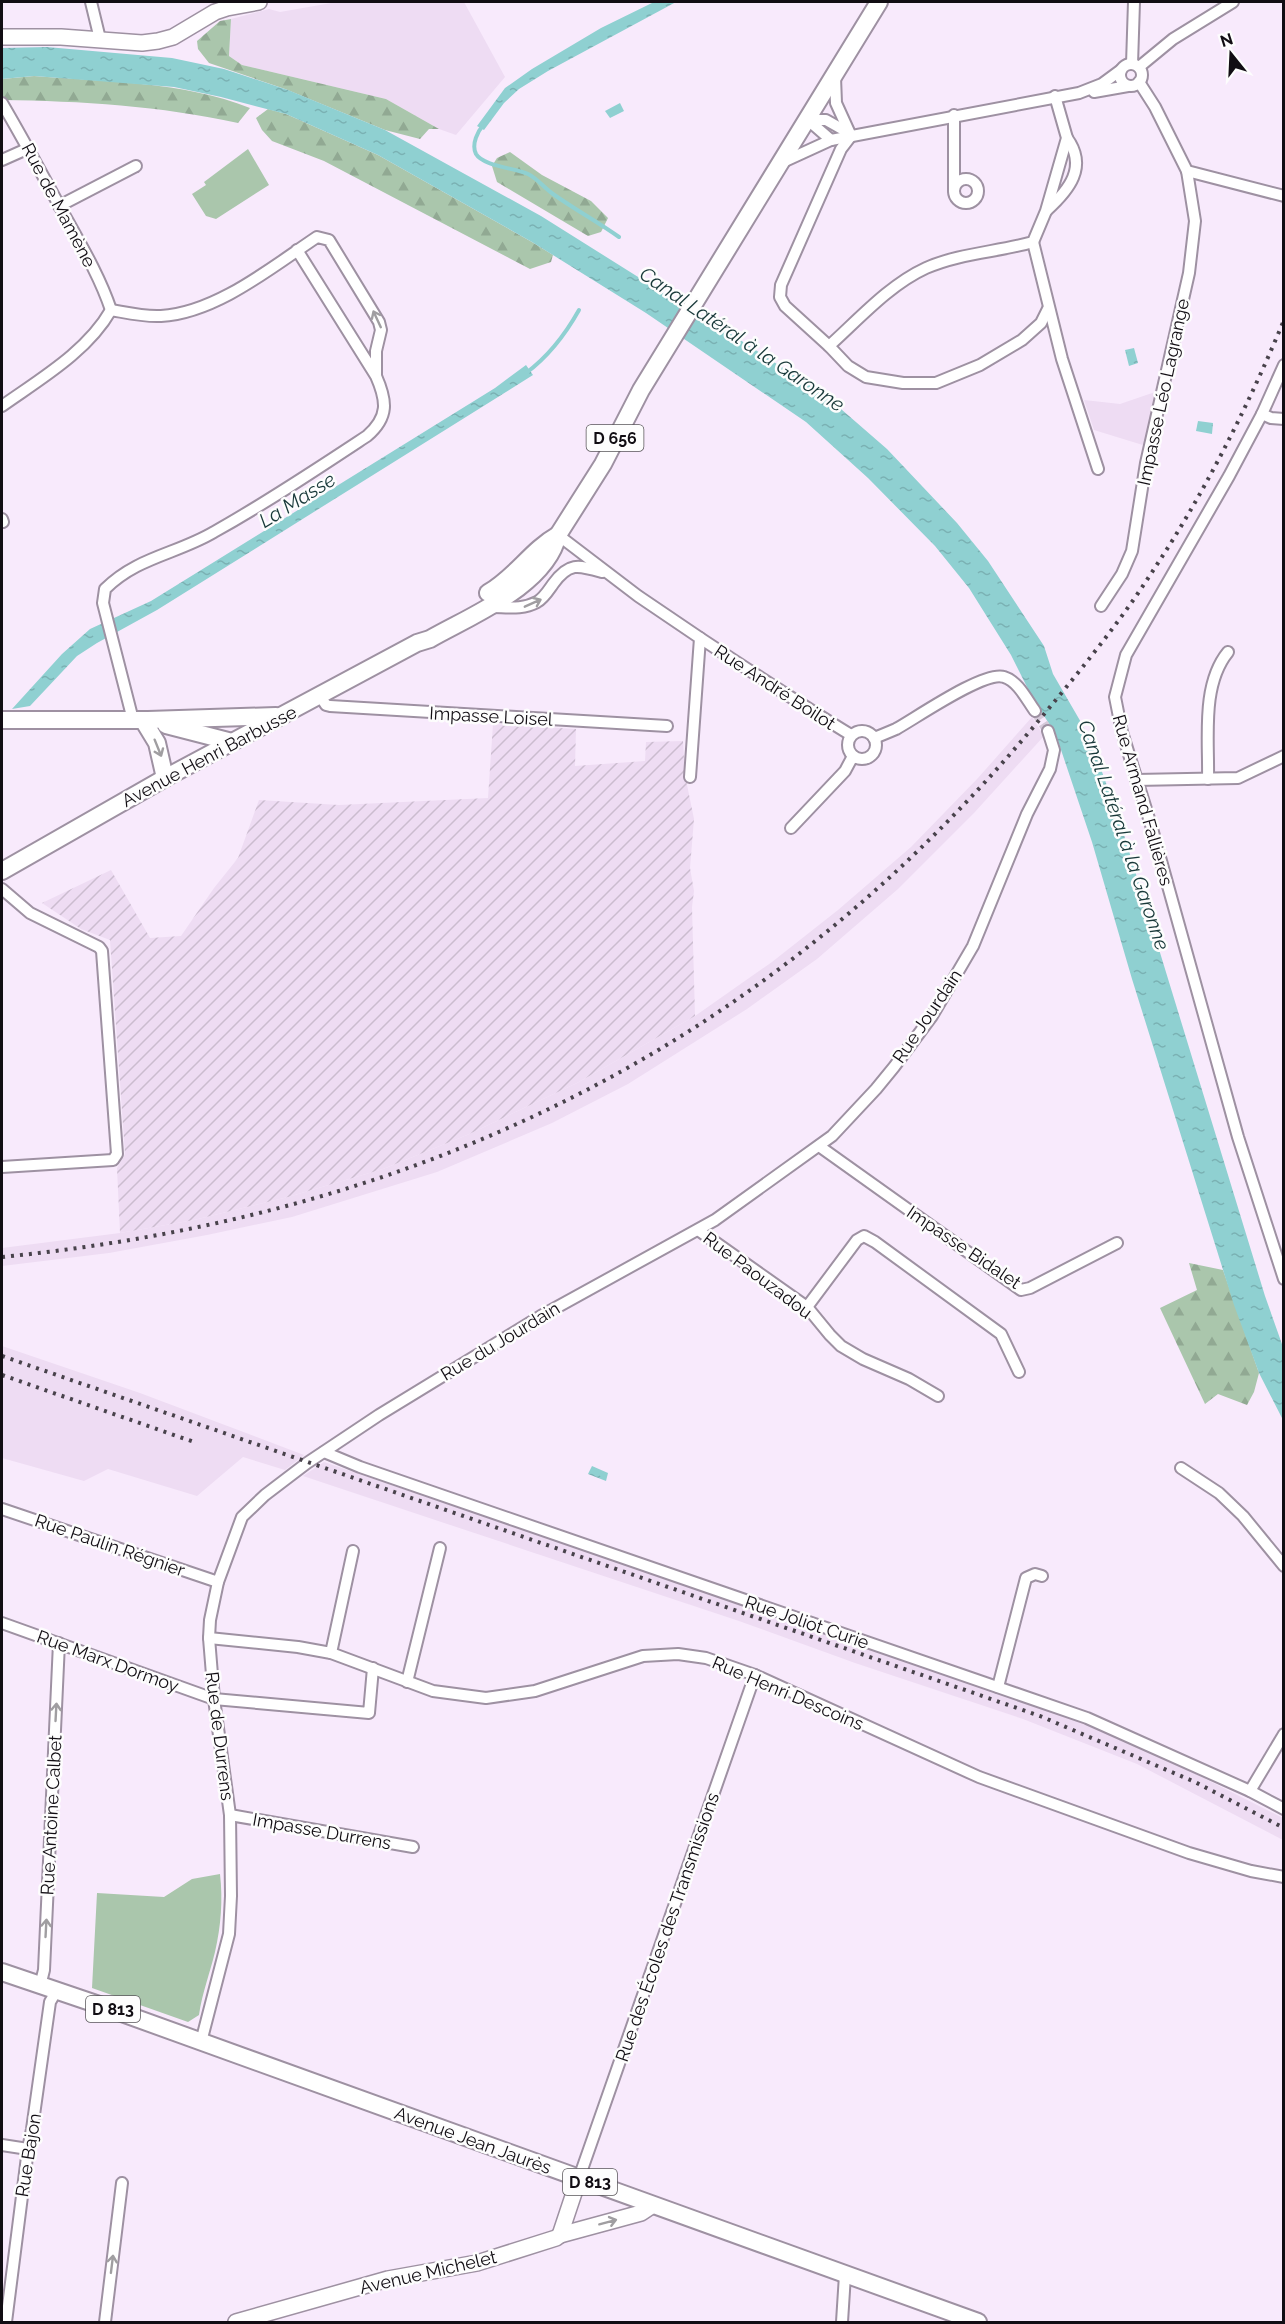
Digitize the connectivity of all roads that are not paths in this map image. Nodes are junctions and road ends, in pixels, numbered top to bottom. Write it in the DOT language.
graph roads {
  1 [pos="91,2"];
  2 [pos="259,2"];
  3 [pos="879,2"];
  4 [pos="1134,2"];
  5 [pos="1233,2"];
  6 [pos="2,38"];
  7 [pos="100,39"];
  8 [pos="1135,66"];
  9 [pos="1121,70"];
  10 [pos="835,74"];
  11 [pos="1139,82"];
  12 [pos="1128,86"];
  13 [pos="1079,93"];
  14 [pos="1055,96"];
  15 [pos="2,103"];
  16 [pos="954,115"];
  17 [pos="808,120"];
  18 [pos="850,135"];
  19 [pos="1067,138"];
  20 [pos="831,140"];
  21 [pos="29,148"];
  22 [pos="2,160"];
  23 [pos="782,162"];
  24 [pos="136,166"];
  25 [pos="1187,171"];
  26 [pos="954,190"];
  27 [pos="1284,196"];
  28 [pos="59,206"];
  29 [pos="1046,210"];
  30 [pos="1033,242"];
  31 [pos="297,250"];
  32 [pos="1048,309"];
  33 [pos="111,310"];
  34 [pos="378,344"];
  35 [pos="358,346"];
  36 [pos="829,346"];
  37 [pos="1284,364"];
  38 [pos="376,376"];
  39 [pos="2,406"];
  40 [pos="1262,414"];
  41 [pos="1284,419"];
  42 [pos="1098,469"];
  43 [pos="558,535"];
  44 [pos="609,574"];
  45 [pos="505,584"];
  46 [pos="493,603"];
  47 [pos="1101,606"];
  48 [pos="477,613"];
  49 [pos="700,638"];
  50 [pos="417,643"];
  51 [pos="1227,652"];
  52 [pos="320,696"];
  53 [pos="1035,711"];
  54 [pos="283,716"];
  55 [pos="219,718"];
  56 [pos="2,720"];
  57 [pos="141,720"];
  58 [pos="667,726"];
  59 [pos="1048,731"];
  60 [pos="851,735"];
  61 [pos="874,738"];
  62 [pos="236,740"];
  63 [pos="853,756"];
  64 [pos="1284,756"];
  65 [pos="690,777"];
  66 [pos="165,778"];
  67 [pos="1208,779"];
  68 [pos="1136,780"];
  69 [pos="791,828"];
  70 [pos="2,871"];
  71 [pos="2,889"];
  72 [pos="819,1146"];
  73 [pos="2,1167"];
  74 [pos="698,1230"];
  75 [pos="1117,1243"];
  76 [pos="1284,1280"];
  77 [pos="807,1307"];
  78 [pos="1019,1372"];
  79 [pos="938,1396"];
  80 [pos="324,1452"];
  81 [pos="307,1463"];
  82 [pos="1181,1468"];
  83 [pos="2,1509"];
  84 [pos="440,1548"];
  85 [pos="353,1551"];
  86 [pos="1284,1566"];
  87 [pos="1042,1576"];
  88 [pos="218,1582"];
  89 [pos="2,1623"];
  90 [pos="209,1638"];
  91 [pos="59,1643"];
  92 [pos="331,1653"];
  93 [pos="373,1668"];
  94 [pos="755,1676"];
  95 [pos="407,1682"];
  96 [pos="998,1687"];
  97 [pos="214,1699"];
  98 [pos="1284,1734"];
  99 [pos="1250,1791"];
  100 [pos="1284,1809"];
  101 [pos="231,1815"];
  102 [pos="413,1847"];
  103 [pos="1284,1877"];
  104 [pos="2,1972"];
  105 [pos="40,1986"];
  106 [pos="57,1990"];
  107 [pos="201,2042"];
  108 [pos="2,2145"];
  109 [pos="28,2149"];
  110 [pos="558,2170"];
  111 [pos="579,2178"];
  112 [pos="122,2183"];
  113 [pos="653,2205"];
  114 [pos="560,2235"];
  115 [pos="431,2272"];
  116 [pos="845,2275"];
  117 [pos="6,2322"];
  118 [pos="105,2322"];
  119 [pos="236,2322"];
  120 [pos="842,2322"];
  121 [pos="978,2322"];
  1 -- 7 [label="street"];
  2 -- 7 [label="street"];
  3 -- 10 [label="main road, D 656"];
  4 -- 8 [label="street"];
  5 -- 8 [label="street"];
  6 -- 7 [label="street"];
  8 -- 9 [label="street"];
  8 -- 11 [label="street"];
  9 -- 12 [label="street"];
  9 -- 13 [label="street"];
  10 -- 17 [label="main road, D 656"];
  10 -- 18 [label="street"];
  11 -- 12 [label="street"];
  11 -- 25 [label="street, Impasse Léo Lagrange"];
  12 -- 13 [label="street"];
  13 -- 14 [label="street"];
  14 -- 16 [label="street"];
  14 -- 19 [label="street"];
  15 -- 21 [label="street, Rue de Mamène"];
  16 -- 18 [label="street"];
  16 -- 26 [label="street"];
  17 -- 18 [label="street"];
  17 -- 20 [label="street"];
  17 -- 23 [label="main road, D 656"];
  18 -- 20 [label="street"];
  18 -- 36 [label="street"];
  19 -- 29 [label="street"];
  19 -- 29 [label="street"];
  20 -- 23 [label="street"];
  21 -- 22 [label="street"];
  21 -- 28 [label="street, Rue de Mamène"];
  23 -- 43 [label="main road, Avenue Henri Barbusse / D 656"];
  24 -- 28 [label="street"];
  25 -- 27 [label="street"];
  25 -- 47 [label="street, Impasse Léo Lagrange"];
  28 -- 33 [label="street, Rue de Mamène"];
  29 -- 30 [label="street"];
  30 -- 32 [label="street"];
  30 -- 36 [label="street"];
  31 -- 33 [label="street"];
  34 -- 31 [label="street, one-way"];
  31 -- 35 [label="street"];
  32 -- 36 [label="street"];
  32 -- 42 [label="street"];
  33 -- 39 [label="street"];
  34 -- 35 [label="street"];
  34 -- 38 [label="street"];
  35 -- 38 [label="street"];
  37 -- 40 [label="street, Rue Armand Fallières"];
  38 -- 57 [label="street"];
  40 -- 41 [label="street"];
  40 -- 68 [label="street, Rue Armand Fallières"];
  43 -- 44 [label="street, Rue André Boilot"];
  43 -- 45 [label="main road, Avenue Henri Barbusse / D 656"];
  43 -- 46 [label="main road, Avenue Henri Barbusse / D 656"];
  48 -- 44 [label="street, one-way"];
  44 -- 49 [label="street, Rue André Boilot"];
  45 -- 46 [label="main road"];
  45 -- 50 [label="main road, Avenue Henri Barbusse / D 656"];
  46 -- 48 [label="main road, Avenue Henri Barbusse / D 656"];
  48 -- 50 [label="main road, Avenue Henri Barbusse / D 656"];
  49 -- 60 [label="street, Rue André Boilot"];
  49 -- 65 [label="street, Rue André Boilot"];
  50 -- 52 [label="main road, Avenue Henri Barbusse / D 656"];
  51 -- 67 [label="street"];
  52 -- 54 [label="main road, Avenue Henri Barbusse / D 656"];
  52 -- 58 [label="street, Impasse Loisel"];
  53 -- 61 [label="street"];
  54 -- 55 [label="main road, D 656"];
  54 -- 62 [label="main road, Avenue Henri Barbusse / D 656"];
  55 -- 57 [label="main road, D 656"];
  55 -- 62 [label="main road"];
  56 -- 57 [label="main road, D 656"];
  57 -- 62 [label="main road, D 656"];
  57 -- 66 [label="main road, one-way"];
  59 -- 72 [label="street, Rue Jourdain"];
  60 -- 61 [label="street"];
  60 -- 63 [label="street"];
  61 -- 63 [label="street"];
  62 -- 66 [label="main road, Avenue Henri Barbusse / D 656"];
  63 -- 69 [label="street"];
  64 -- 67 [label="street"];
  66 -- 70 [label="main road, Avenue Henri Barbusse"];
  67 -- 68 [label="street"];
  68 -- 76 [label="street, Rue Armand Fallières"];
  71 -- 73 [label="street"];
  72 -- 74 [label="street, Rue Jourdain"];
  72 -- 75 [label="street, Impasse Bidalet"];
  74 -- 77 [label="street, Rue Paouzadou"];
  74 -- 80 [label="street, Rue du Jourdain"];
  77 -- 78 [label="street"];
  77 -- 79 [label="street, Rue Paouzadou"];
  80 -- 81 [label="street, Rue du Jourdain"];
  80 -- 96 [label="street, Rue Joliot Curie"];
  81 -- 88 [label="street, Rue de Durrens"];
  82 -- 86 [label="street"];
  83 -- 88 [label="street, Rue Paulin Régnier"];
  84 -- 95 [label="street"];
  85 -- 92 [label="street"];
  87 -- 96 [label="street"];
  88 -- 90 [label="street, Rue de Durrens"];
  89 -- 91 [label="street, Rue Marx Dormoy"];
  90 -- 92 [label="street, Rue Henri Descoins"];
  90 -- 97 [label="street, Rue de Durrens"];
  91 -- 97 [label="street, Rue Marx Dormoy"];
  105 -- 91 [label="street, Rue Antoine Calbet, one-way"];
  92 -- 93 [label="street, Rue Henri Descoins"];
  93 -- 95 [label="street, Rue Henri Descoins"];
  93 -- 97 [label="street, Rue Marx Dormoy"];
  94 -- 95 [label="street, Rue Henri Descoins"];
  94 -- 103 [label="street, Rue Henri Descoins"];
  94 -- 111 [label="street, Rue des Écoles des Transmissions"];
  96 -- 99 [label="street, Rue Joliot Curie"];
  97 -- 101 [label="street, Rue de Durrens"];
  98 -- 99 [label="street"];
  99 -- 100 [label="street, Rue Joliot Curie"];
  101 -- 102 [label="street, Impasse Durrens"];
  101 -- 107 [label="street, Rue de Durrens"];
  104 -- 105 [label="main road, Avenue Jean Jaurès / D 813"];
  105 -- 106 [label="main road, Avenue Jean Jaurès / D 813"];
  106 -- 107 [label="main road, Avenue Jean Jaurès / D 813"];
  106 -- 109 [label="street, Rue Bajon"];
  107 -- 110 [label="main road, Avenue Jean Jaurès / D 813"];
  108 -- 109 [label="street"];
  109 -- 117 [label="street, Rue Bajon"];
  110 -- 111 [label="main road, Avenue Jean Jaurès / D 813"];
  110 -- 115 [label="street"];
  111 -- 113 [label="main road, Avenue Jean Jaurès / D 813"];
  111 -- 114 [label="street"];
  118 -- 112 [label="street, one-way"];
  114 -- 113 [label="street, Avenue Michelet, one-way"];
  113 -- 116 [label="main road, Avenue Jean Jaurès / D 813"];
  114 -- 115 [label="street, Avenue Michelet"];
  115 -- 119 [label="street, Avenue Michelet"];
  116 -- 120 [label="street"];
  116 -- 121 [label="main road, Avenue Jean Jaurès / D 813"];
}
